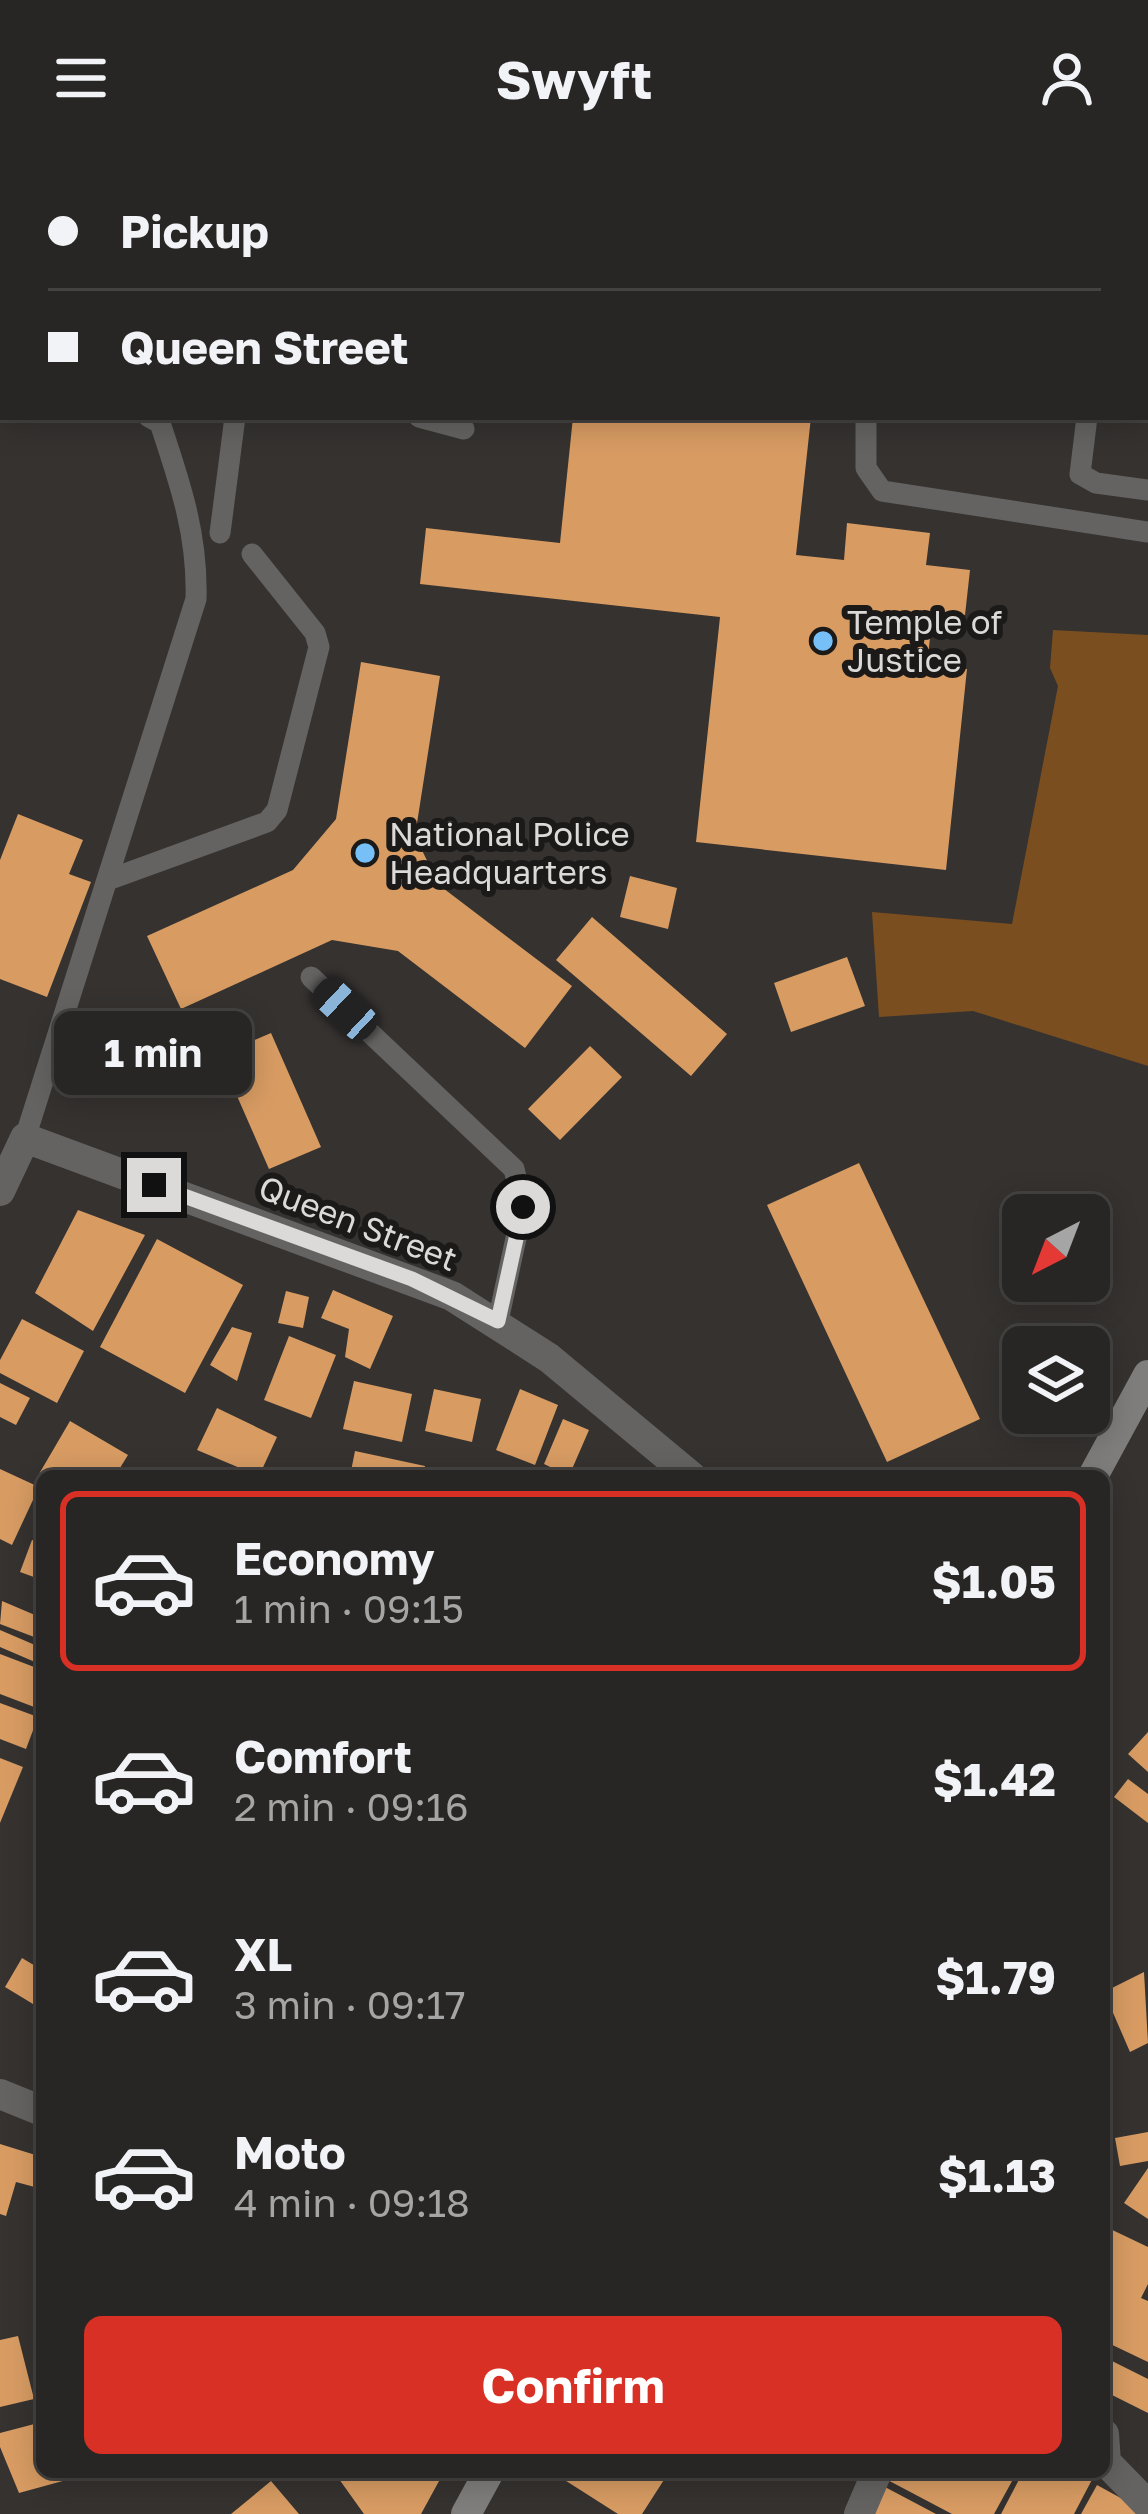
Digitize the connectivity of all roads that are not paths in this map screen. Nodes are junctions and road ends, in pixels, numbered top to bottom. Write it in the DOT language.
graph roads {
  1 [pos="156,420"];
  2 [pos="236,420"];
  3 [pos="430,420"];
  4 [pos="866,420"];
  5 [pos="1086,420"];
  6 [pos="464,429"];
  7 [pos="1148,490"];
  8 [pos="1148,532"];
  9 [pos="220,533"];
  10 [pos="252,554"];
  11 [pos="108,880"];
  12 [pos="311,977"];
  13 [pos="26,1138"];
  14 [pos="0,1191"];
  15 [pos="498,1321"];
  16 [pos="1148,1376"];
  17 [pos="684,1470"];
  18 [pos="1096,1470"];
  19 [pos="0,2094"];
  20 [pos="36,2109"];
  21 [pos="1110,2466"];
  22 [pos="486,2478"];
  23 [pos="874,2478"];
  24 [pos="1148,2505"];
  25 [pos="466,2514"];
  26 [pos="859,2514"];
  1 -- 11 [label="lane"];
  2 -- 9 [label="lane"];
  3 -- 6 [label="lane"];
  4 -- 8 [label="lane"];
  5 -- 7 [label="lane"];
  10 -- 11 [label="lane"];
  11 -- 13 [label="lane"];
  12 -- 15 [label="lane"];
  13 -- 14 [label="street"];
  13 -- 15 [label="street, Queen Street"];
  15 -- 17 [label="street, Queen Street"];
  16 -- 18 [label="main road"];
  19 -- 20 [label="street"];
  21 -- 24 [label="street"];
  22 -- 25 [label="main road"];
  23 -- 26 [label="street"];
}
